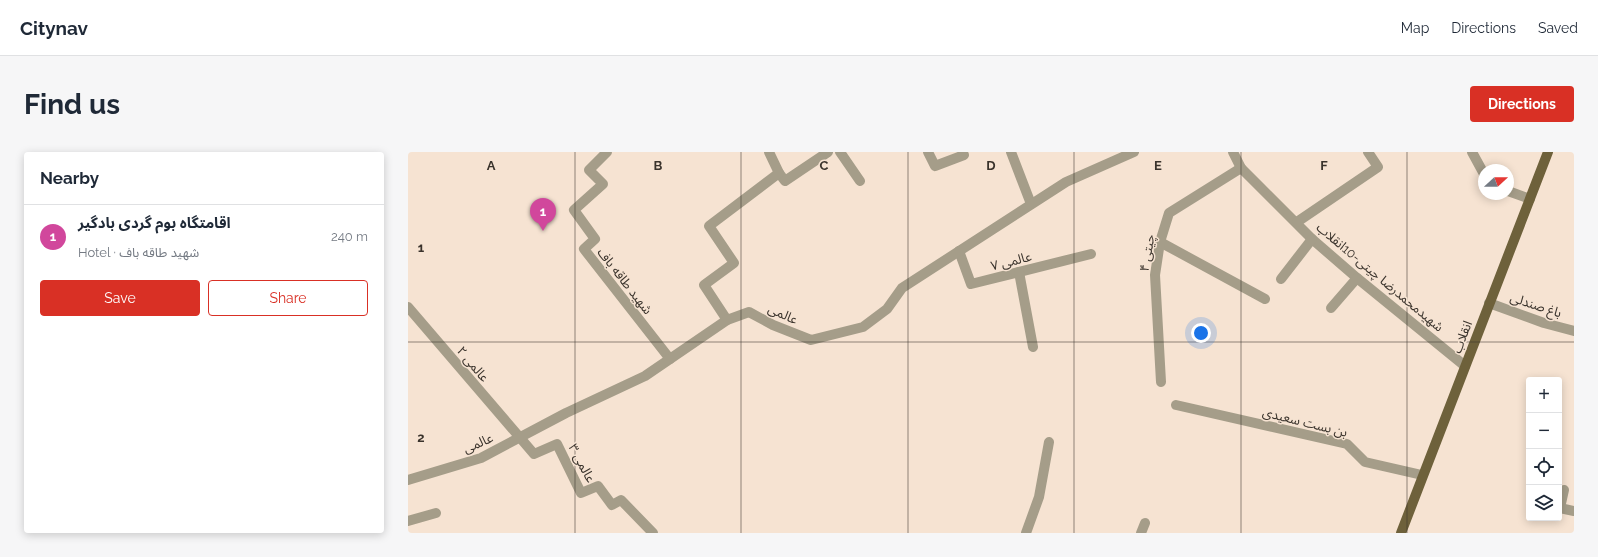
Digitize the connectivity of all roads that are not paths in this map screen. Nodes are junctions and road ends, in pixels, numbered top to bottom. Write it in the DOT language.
graph roads {
  1 [pos="607,152"];
  2 [pos="769,152"];
  3 [pos="828,152"];
  4 [pos="840,152"];
  5 [pos="928,152"];
  6 [pos="1011,152"];
  7 [pos="1134,152"];
  8 [pos="1233,152"];
  9 [pos="1368,152"];
  10 [pos="1472,152"];
  11 [pos="1548,152"];
  12 [pos="964,155"];
  13 [pos="1479,164"];
  14 [pos="1241,168"];
  15 [pos="778,173"];
  16 [pos="860,181"];
  17 [pos="1514,194"];
  18 [pos="1530,198"];
  19 [pos="1031,204"];
  20 [pos="1297,222"];
  21 [pos="1312,239"];
  22 [pos="1160,242"];
  23 [pos="959,251"];
  24 [pos="1091,254"];
  25 [pos="1019,272"];
  26 [pos="1357,278"];
  27 [pos="1281,279"];
  28 [pos="1265,299"];
  29 [pos="1489,303"];
  30 [pos="408,308"];
  31 [pos="1331,308"];
  32 [pos="728,320"];
  33 [pos="1574,331"];
  34 [pos="1033,347"];
  35 [pos="670,359"];
  36 [pos="1465,366"];
  37 [pos="1161,382"];
  38 [pos="1176,405"];
  39 [pos="519,438"];
  40 [pos="1050,442"];
  41 [pos="1422,475"];
  42 [pos="408,480"];
  43 [pos="1564,490"];
  44 [pos="1574,511"];
  45 [pos="436,513"];
  46 [pos="408,521"];
  47 [pos="1145,523"];
  48 [pos="653,533"];
  49 [pos="1026,533"];
  50 [pos="1141,533"];
  51 [pos="1401,533"];
  1 -- 35 [label="street, شهید طاقه باف"];
  2 -- 15 [label="street"];
  3 -- 15 [label="street"];
  4 -- 16 [label="street"];
  5 -- 12 [label="street"];
  6 -- 19 [label="street"];
  7 -- 19 [label="street, عالمی"];
  8 -- 14 [label="street, شهیدمحمدرضا چیتی-10انقلاب"];
  9 -- 20 [label="street"];
  10 -- 13 [label="street"];
  11 -- 18 [label="main road, انقلاب"];
  14 -- 20 [label="street, شهیدمحمدرضا چیتی-10انقلاب"];
  14 -- 22 [label="street, چیتی ۴"];
  15 -- 32 [label="street"];
  17 -- 18 [label="street"];
  18 -- 29 [label="main road, انقلاب"];
  19 -- 23 [label="street, عالمی"];
  20 -- 21 [label="street, شهیدمحمدرضا چیتی-10انقلاب"];
  21 -- 26 [label="street, شهیدمحمدرضا چیتی-10انقلاب"];
  21 -- 27 [label="street"];
  22 -- 28 [label="street"];
  22 -- 37 [label="street, چیتی ۴"];
  23 -- 25 [label="street, عالمی ۷"];
  23 -- 32 [label="street, عالمی"];
  24 -- 25 [label="street, عالمی ۷"];
  25 -- 34 [label="street"];
  26 -- 31 [label="street"];
  26 -- 36 [label="street, شهیدمحمدرضا چیتی-10انقلاب"];
  29 -- 33 [label="street, باغ صندلی"];
  29 -- 36 [label="main road, انقلاب"];
  30 -- 39 [label="street, عالمی ۲"];
  32 -- 35 [label="street, عالمی"];
  35 -- 39 [label="street, عالمی"];
  36 -- 41 [label="main road, انقلاب"];
  38 -- 41 [label="street, بن بست سعیدی"];
  39 -- 42 [label="street, عالمی"];
  39 -- 48 [label="street, عالمی ۳"];
  40 -- 49 [label="street"];
  41 -- 51 [label="main road, انقلاب"];
  43 -- 44 [label="street"];
  45 -- 46 [label="street"];
  47 -- 50 [label="street"];
}
